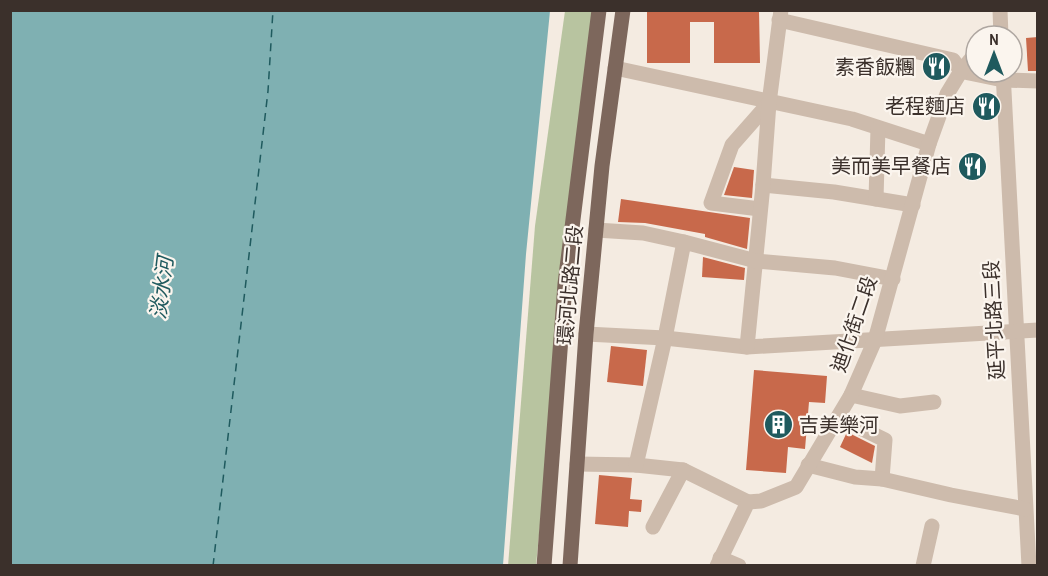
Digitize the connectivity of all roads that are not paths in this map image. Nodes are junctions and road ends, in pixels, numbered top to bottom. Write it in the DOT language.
graph roads {
  1 [pos="599,10"];
  2 [pos="623,10"];
  3 [pos="780,15"];
  4 [pos="964,67"];
  5 [pos="615,68"];
  6 [pos="961,71"];
  7 [pos="964,71"];
  8 [pos="1003,84"];
  9 [pos="769,103"];
  10 [pos="878,128"];
  11 [pos="929,144"];
  12 [pos="763,185"];
  13 [pos="876,199"];
  14 [pos="913,205"];
  15 [pos="760,209"];
  16 [pos="596,230"];
  17 [pos="684,242"];
  18 [pos="756,261"];
  19 [pos="893,279"];
  20 [pos="1038,330"];
  21 [pos="1015,331"];
  22 [pos="586,334"];
  23 [pos="665,339"];
  24 [pos="875,340"];
  25 [pos="747,347"];
  26 [pos="851,395"];
  27 [pos="934,402"];
  28 [pos="838,417"];
  29 [pos="578,464"];
  30 [pos="636,465"];
  31 [pos="808,465"];
  32 [pos="683,470"];
  33 [pos="882,479"];
  34 [pos="748,502"];
  35 [pos="1025,509"];
  36 [pos="932,526"];
  37 [pos="653,527"];
  38 [pos="719,562"];
  39 [pos="544,566"];
  40 [pos="570,566"];
  41 [pos="739,566"];
  42 [pos="923,566"];
  43 [pos="1029,566"];
  1 -- 39 [label="main road, 環河北路二段"];
  2 -- 5 [label="main road, 環河北路二段"];
  3 -- 6 [label="street"];
  3 -- 9 [label="street"];
  4 -- 6 [label="street, 迪化街二段"];
  5 -- 9 [label="street"];
  5 -- 16 [label="main road, 環河北路二段"];
  6 -- 7 [label="street"];
  6 -- 11 [label="street, 迪化街二段"];
  8 -- 21 [label="street, 延平北路三段"];
  9 -- 10 [label="street"];
  9 -- 12 [label="street"];
  9 -- 15 [label="street"];
  10 -- 11 [label="street"];
  10 -- 13 [label="street"];
  11 -- 14 [label="street, 迪化街二段"];
  12 -- 13 [label="street"];
  12 -- 15 [label="street"];
  13 -- 14 [label="street"];
  14 -- 19 [label="street, 迪化街二段"];
  15 -- 18 [label="street"];
  16 -- 17 [label="street"];
  16 -- 22 [label="main road, 環河北路二段"];
  17 -- 18 [label="street"];
  17 -- 23 [label="street"];
  18 -- 19 [label="street"];
  18 -- 25 [label="street"];
  19 -- 24 [label="street, 迪化街二段"];
  20 -- 21 [label="street"];
  21 -- 24 [label="street"];
  21 -- 35 [label="street, 延平北路三段"];
  22 -- 23 [label="street"];
  22 -- 29 [label="main road, 環河北路二段"];
  23 -- 25 [label="street"];
  23 -- 30 [label="street"];
  24 -- 25 [label="street"];
  24 -- 26 [label="street, 迪化街二段"];
  26 -- 27 [label="street"];
  26 -- 28 [label="street, 迪化街二段"];
  28 -- 31 [label="street, 迪化街二段"];
  28 -- 33 [label="street"];
  29 -- 30 [label="street"];
  29 -- 40 [label="main road, 環河北路二段"];
  30 -- 32 [label="street"];
  31 -- 33 [label="street"];
  31 -- 34 [label="street, 迪化街二段"];
  32 -- 34 [label="street"];
  32 -- 37 [label="street"];
  33 -- 35 [label="street"];
  34 -- 38 [label="street"];
  35 -- 43 [label="street, 延平北路三段"];
  36 -- 42 [label="street"];
  38 -- 41 [label="street"];
}
